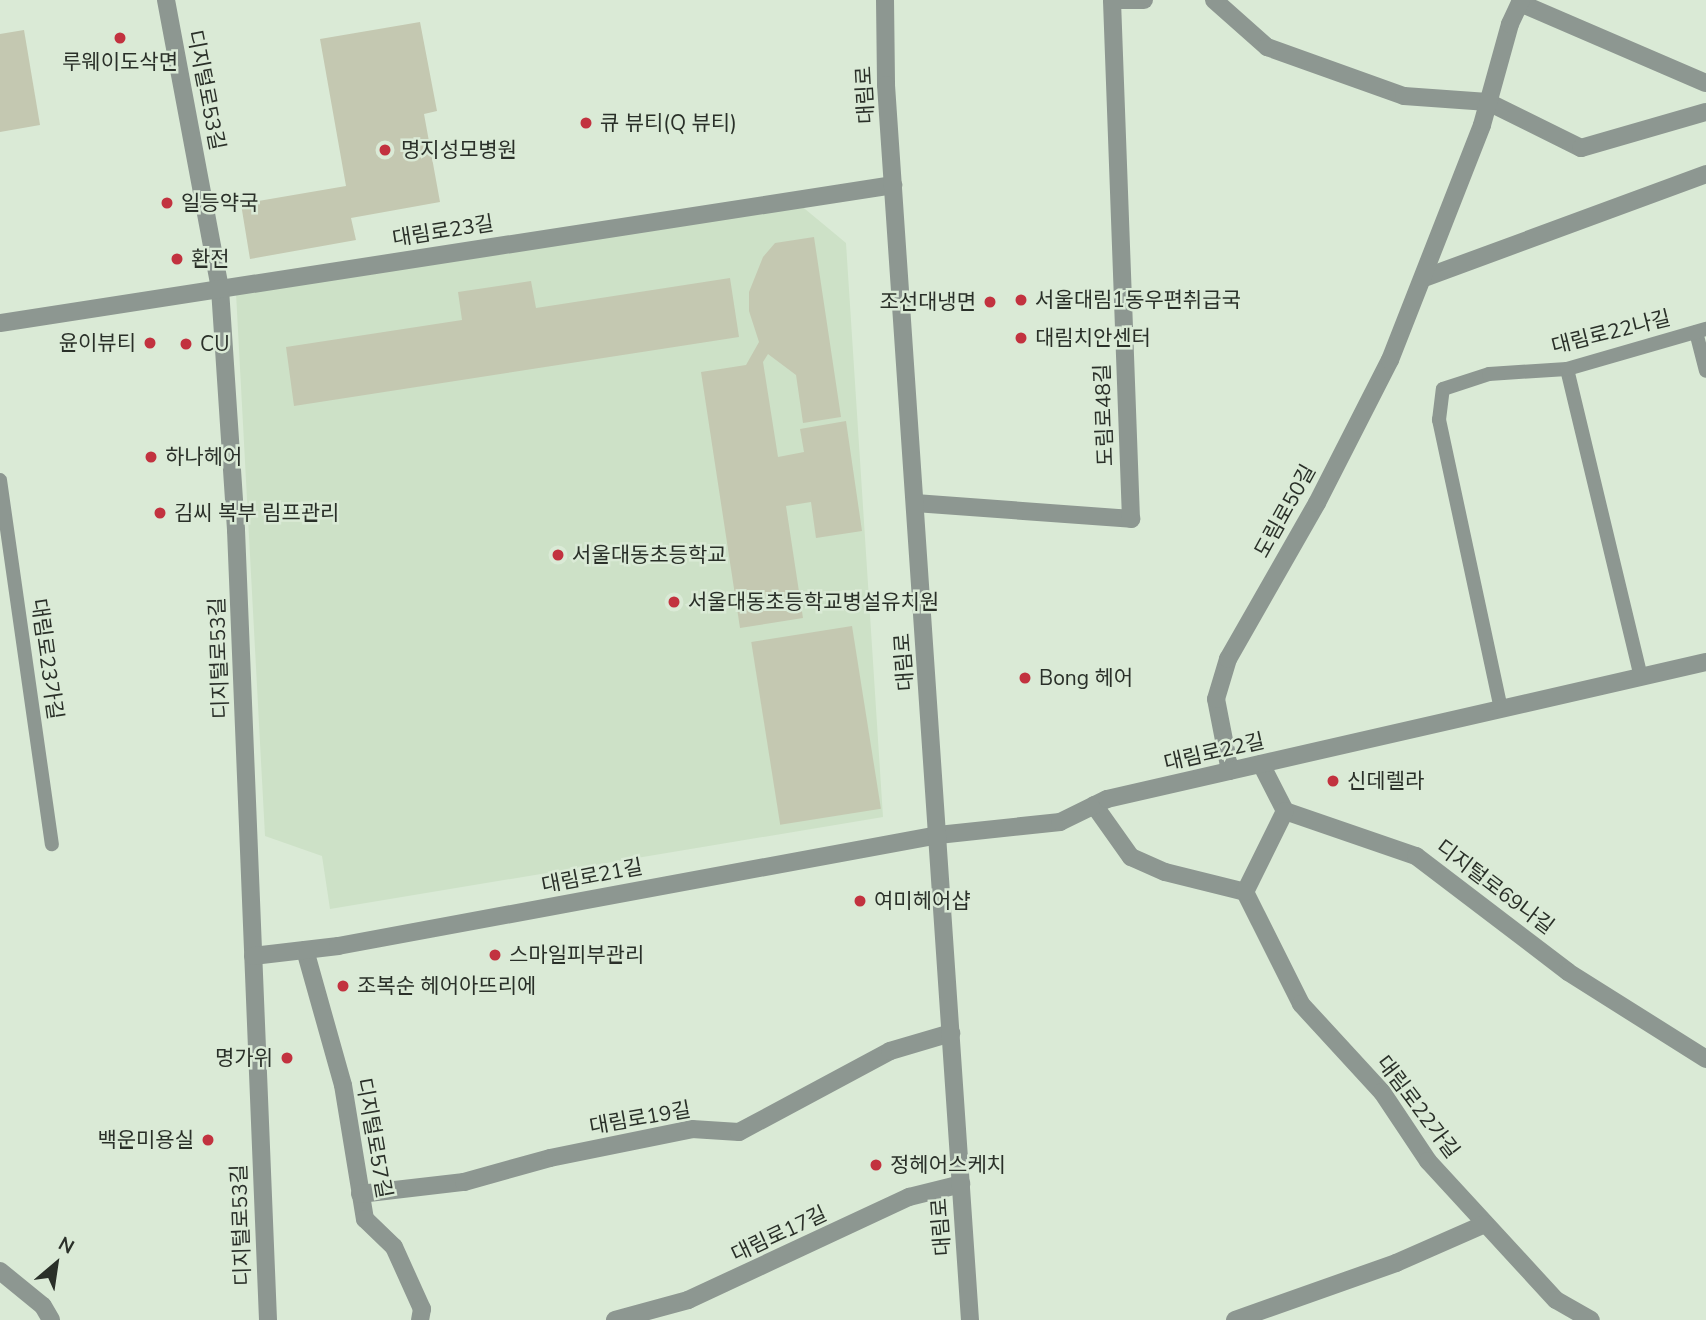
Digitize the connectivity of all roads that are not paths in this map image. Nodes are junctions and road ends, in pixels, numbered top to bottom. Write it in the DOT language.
graph roads {
  1 [pos="166,0"];
  2 [pos="872,0"];
  3 [pos="885,0"];
  4 [pos="1144,0"];
  5 [pos="1214,0"];
  6 [pos="1521,2"];
  7 [pos="885,20"];
  8 [pos="1706,83"];
  9 [pos="1488,102"];
  10 [pos="1706,113"];
  11 [pos="1706,174"];
  12 [pos="893,185"];
  13 [pos="1424,278"];
  14 [pos="220,289"];
  15 [pos="0,323"];
  16 [pos="1701,330"];
  17 [pos="1567,369"];
  18 [pos="1706,371"];
  19 [pos="0,480"];
  20 [pos="915,503"];
  21 [pos="1706,662"];
  22 [pos="1642,677"];
  23 [pos="1501,709"];
  24 [pos="1261,764"];
  25 [pos="1230,771"];
  26 [pos="1094,805"];
  27 [pos="1285,811"];
  28 [pos="938,835"];
  29 [pos="51,844"];
  30 [pos="1245,892"];
  31 [pos="305,950"];
  32 [pos="253,956"];
  33 [pos="951,1033"];
  34 [pos="1706,1059"];
  35 [pos="961,1184"];
  36 [pos="360,1194"];
  37 [pos="1485,1224"];
  38 [pos="0,1271"];
  39 [pos="51,1320"];
  40 [pos="268,1320"];
  41 [pos="420,1320"];
  42 [pos="615,1320"];
  43 [pos="970,1320"];
  44 [pos="1235,1320"];
  45 [pos="1591,1320"];
  1 -- 14 [label="street, 디지털로53길"];
  2 -- 7 [label="street"];
  3 -- 7 [label="street, 대림로"];
  4 -- 20 [label="street, 도림로48길"];
  5 -- 9 [label="street"];
  6 -- 8 [label="street"];
  6 -- 9 [label="street, 도림로50길"];
  7 -- 12 [label="street, 대림로"];
  9 -- 10 [label="street"];
  9 -- 13 [label="street, 도림로50길"];
  11 -- 13 [label="street"];
  12 -- 14 [label="street, 대림로23길"];
  12 -- 20 [label="street, 대림로"];
  13 -- 25 [label="street, 도림로50길"];
  14 -- 15 [label="street, 대림로23길"];
  14 -- 32 [label="street, 디지털로53길"];
  16 -- 17 [label="lane, 대림로22나길"];
  16 -- 18 [label="lane"];
  17 -- 22 [label="lane"];
  17 -- 23 [label="lane, 대림로22나길"];
  19 -- 29 [label="lane, 대림로23가길"];
  20 -- 28 [label="street, 대림로"];
  21 -- 22 [label="street, 대림로22길"];
  22 -- 23 [label="street, 대림로22길"];
  23 -- 24 [label="street, 대림로22길"];
  24 -- 25 [label="street, 대림로22길"];
  24 -- 27 [label="street"];
  25 -- 26 [label="street, 대림로22길"];
  26 -- 28 [label="street, 대림로22길"];
  26 -- 30 [label="street"];
  27 -- 30 [label="street"];
  27 -- 34 [label="street, 디지털로69나길"];
  28 -- 31 [label="street, 대림로21길"];
  28 -- 33 [label="street, 대림로"];
  30 -- 37 [label="street, 대림로22가길"];
  31 -- 32 [label="street, 대림로21길"];
  31 -- 36 [label="street, 디지털로57길"];
  32 -- 40 [label="street, 디지털로53길"];
  33 -- 35 [label="street, 대림로"];
  33 -- 36 [label="street, 대림로19길"];
  35 -- 42 [label="street, 대림로17길"];
  35 -- 43 [label="street, 대림로"];
  36 -- 41 [label="street, 디지털로57길"];
  37 -- 44 [label="street"];
  37 -- 45 [label="street, 대림로22가길"];
  38 -- 39 [label="street"];
}
